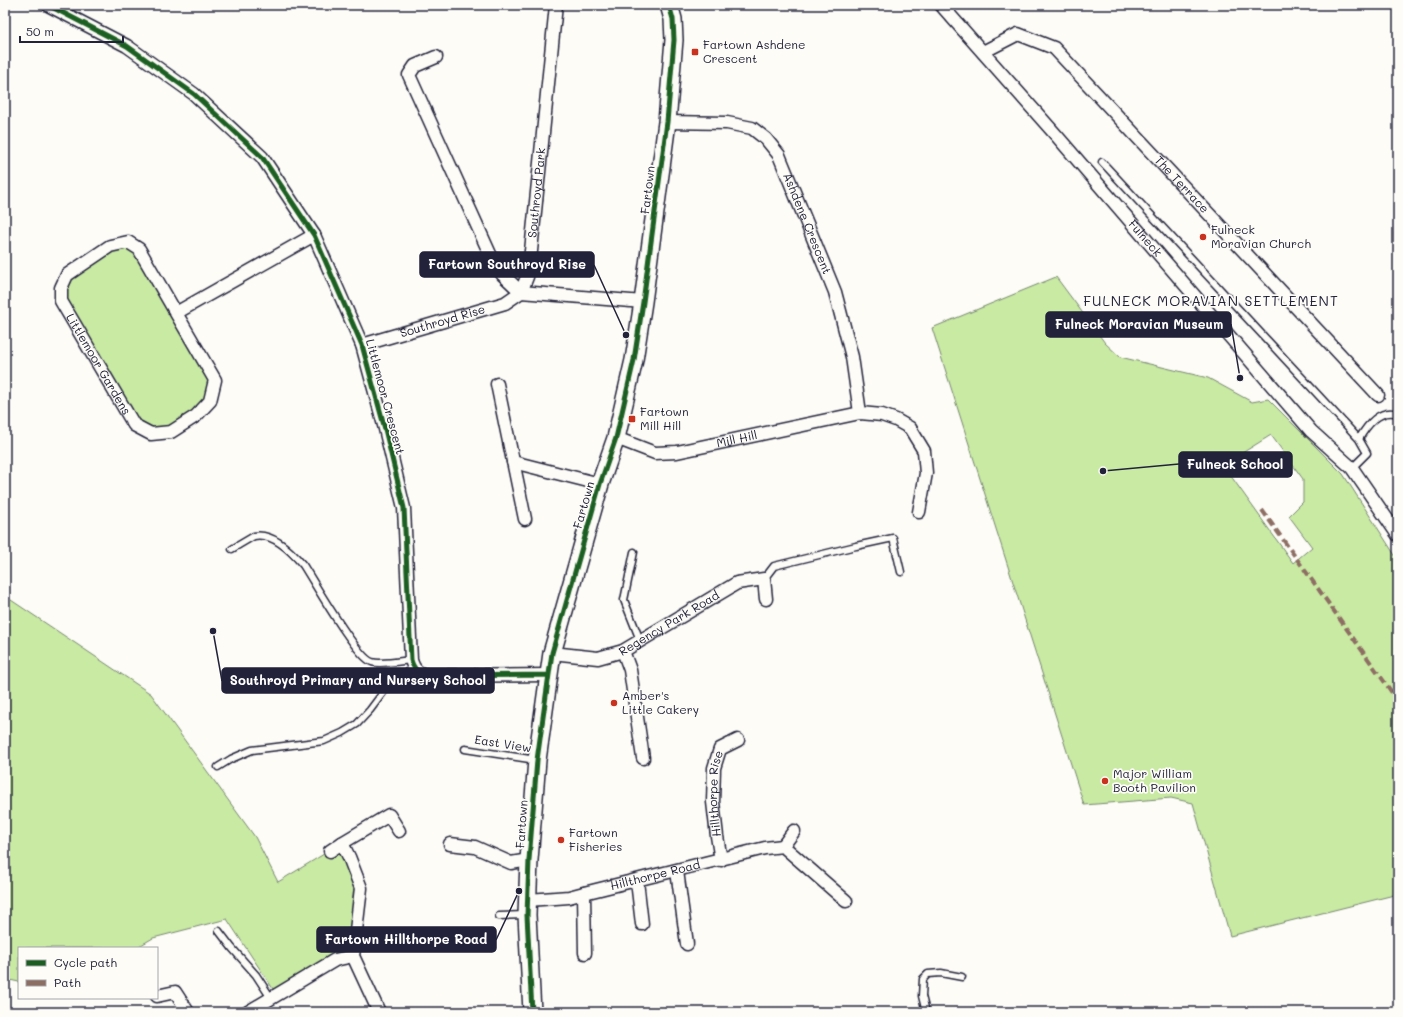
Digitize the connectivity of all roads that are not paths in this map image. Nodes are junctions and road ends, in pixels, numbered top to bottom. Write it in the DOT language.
graph roads {
  1 [pos="48,5"];
  2 [pos="556,5"];
  3 [pos="669,5"];
  4 [pos="940,5"];
  5 [pos="983,52"];
  6 [pos="436,57"];
  7 [pos="666,122"];
  8 [pos="1102,162"];
  9 [pos="314,235"];
  10 [pos="521,292"];
  11 [pos="643,302"];
  12 [pos="176,313"];
  13 [pos="362,345"];
  14 [pos="497,384"];
  15 [pos="1378,395"];
  16 [pos="860,413"];
  17 [pos="1398,414"];
  18 [pos="616,438"];
  19 [pos="1359,439"];
  20 [pos="513,462"];
  21 [pos="1352,468"];
  22 [pos="600,484"];
  23 [pos="919,512"];
  24 [pos="524,519"];
  25 [pos="1398,535"];
  26 [pos="232,549"];
  27 [pos="634,552"];
  28 [pos="901,572"];
  29 [pos="764,579"];
  30 [pos="766,599"];
  31 [pos="640,640"];
  32 [pos="623,651"];
  33 [pos="552,653"];
  34 [pos="413,665"];
  35 [pos="548,676"];
  36 [pos="738,740"];
  37 [pos="465,749"];
  38 [pos="643,758"];
  39 [pos="537,760"];
  40 [pos="218,767"];
  41 [pos="399,831"];
  42 [pos="794,831"];
  43 [pos="342,844"];
  44 [pos="450,844"];
  45 [pos="782,846"];
  46 [pos="330,851"];
  47 [pos="529,860"];
  48 [pos="721,860"];
  49 [pos="677,871"];
  50 [pos="637,881"];
  51 [pos="584,894"];
  52 [pos="846,901"];
  53 [pos="528,908"];
  54 [pos="499,916"];
  55 [pos="642,924"];
  56 [pos="220,931"];
  57 [pos="687,944"];
  58 [pos="585,953"];
  59 [pos="353,956"];
  60 [pos="962,977"];
  61 [pos="158,996"];
  62 [pos="271,998"];
  63 [pos="188,1012"];
  64 [pos="248,1012"];
  65 [pos="379,1012"];
  66 [pos="532,1012"];
  67 [pos="926,1012"];
  1 -- 9 [label="street, Littlemoor Crescent"];
  2 -- 10 [label="street, Southroyd Park"];
  3 -- 7 [label="street, Fartown"];
  4 -- 5 [label="street, Fulneck"];
  5 -- 15 [label="street, The Terrace"];
  5 -- 21 [label="street, Fulneck"];
  6 -- 10 [label="street"];
  7 -- 11 [label="street, Fartown"];
  7 -- 16 [label="street, Ashdene Crescent"];
  8 -- 19 [label="lane"];
  9 -- 12 [label="street"];
  9 -- 13 [label="street, Littlemoor Crescent"];
  10 -- 11 [label="street"];
  10 -- 13 [label="street, Southroyd Rise"];
  11 -- 18 [label="street, Fartown"];
  12 -- 12 [label="street, Littlemoor Gardens"];
  13 -- 34 [label="street, Littlemoor Crescent"];
  14 -- 20 [label="street"];
  16 -- 18 [label="street, Mill Hill"];
  16 -- 23 [label="street, Mill Hill"];
  17 -- 19 [label="lane"];
  18 -- 22 [label="street, Fartown"];
  19 -- 21 [label="lane"];
  20 -- 22 [label="street"];
  20 -- 24 [label="street"];
  21 -- 25 [label="street, Fulneck"];
  22 -- 33 [label="street, Fartown"];
  26 -- 34 [label="lane"];
  27 -- 31 [label="lane"];
  28 -- 29 [label="lane"];
  29 -- 30 [label="street"];
  29 -- 31 [label="street, Regency Park Road"];
  31 -- 32 [label="street, Regency Park Road"];
  32 -- 33 [label="street, Regency Park Road"];
  32 -- 38 [label="street"];
  33 -- 35 [label="street, Fartown"];
  34 -- 35 [label="street"];
  34 -- 40 [label="lane"];
  35 -- 39 [label="street, Fartown"];
  36 -- 48 [label="street, Hillthorpe Rise"];
  37 -- 39 [label="lane, East View"];
  39 -- 47 [label="street, Fartown"];
  41 -- 43 [label="street"];
  42 -- 45 [label="street"];
  43 -- 46 [label="street"];
  43 -- 59 [label="street"];
  44 -- 47 [label="street"];
  45 -- 48 [label="street, Hillthorpe Road"];
  45 -- 52 [label="street"];
  47 -- 53 [label="street, Fartown"];
  48 -- 49 [label="street, Hillthorpe Road"];
  49 -- 50 [label="street, Hillthorpe Road"];
  49 -- 57 [label="street"];
  50 -- 51 [label="street, Hillthorpe Road"];
  50 -- 55 [label="street"];
  51 -- 53 [label="street, Hillthorpe Road"];
  51 -- 58 [label="street"];
  53 -- 54 [label="lane"];
  53 -- 66 [label="street, Fartown"];
  56 -- 62 [label="lane"];
  59 -- 62 [label="street"];
  59 -- 65 [label="street"];
  60 -- 67 [label="lane"];
  61 -- 63 [label="street"];
  62 -- 64 [label="street"];
}
